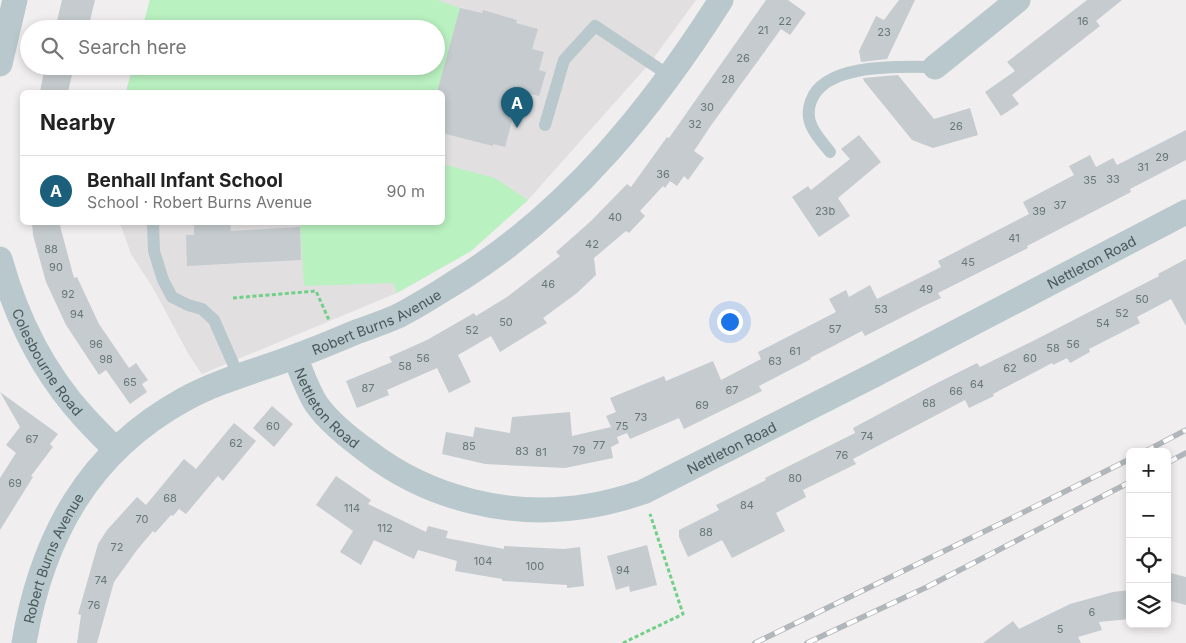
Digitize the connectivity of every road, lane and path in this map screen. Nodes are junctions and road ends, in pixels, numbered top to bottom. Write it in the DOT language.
graph roads {
  1 [pos="15,0"];
  2 [pos="721,0"];
  3 [pos="1018,0"];
  4 [pos="0,64"];
  5 [pos="935,67"];
  6 [pos="670,76"];
  7 [pos="546,125"];
  8 [pos="830,152"];
  9 [pos="1186,212"];
  10 [pos="153,225"];
  11 [pos="0,260"];
  12 [pos="234,298"];
  13 [pos="338,340"];
  14 [pos="295,357"];
  15 [pos="239,377"];
  16 [pos="116,450"];
  17 [pos="643,492"];
  18 [pos="24,643"];
  19 [pos="623,643"];
  1 -- 4 [label="street"];
  2 -- 6 [label="street, Robert Burns Avenue"];
  3 -- 5 [label="street"];
  5 -- 8 [label="lane"];
  6 -- 7 [label="lane"];
  6 -- 13 [label="street, Robert Burns Avenue"];
  9 -- 17 [label="street, Nettleton Road"];
  10 -- 15 [label="lane"];
  11 -- 16 [label="street, Colesbourne Road"];
  12 -- 13 [label="path"];
  13 -- 14 [label="street, Robert Burns Avenue"];
  14 -- 15 [label="street, Robert Burns Avenue"];
  14 -- 17 [label="street, Nettleton Road"];
  15 -- 16 [label="street, Robert Burns Avenue"];
  16 -- 18 [label="street, Robert Burns Avenue"];
  17 -- 19 [label="path"];
}
